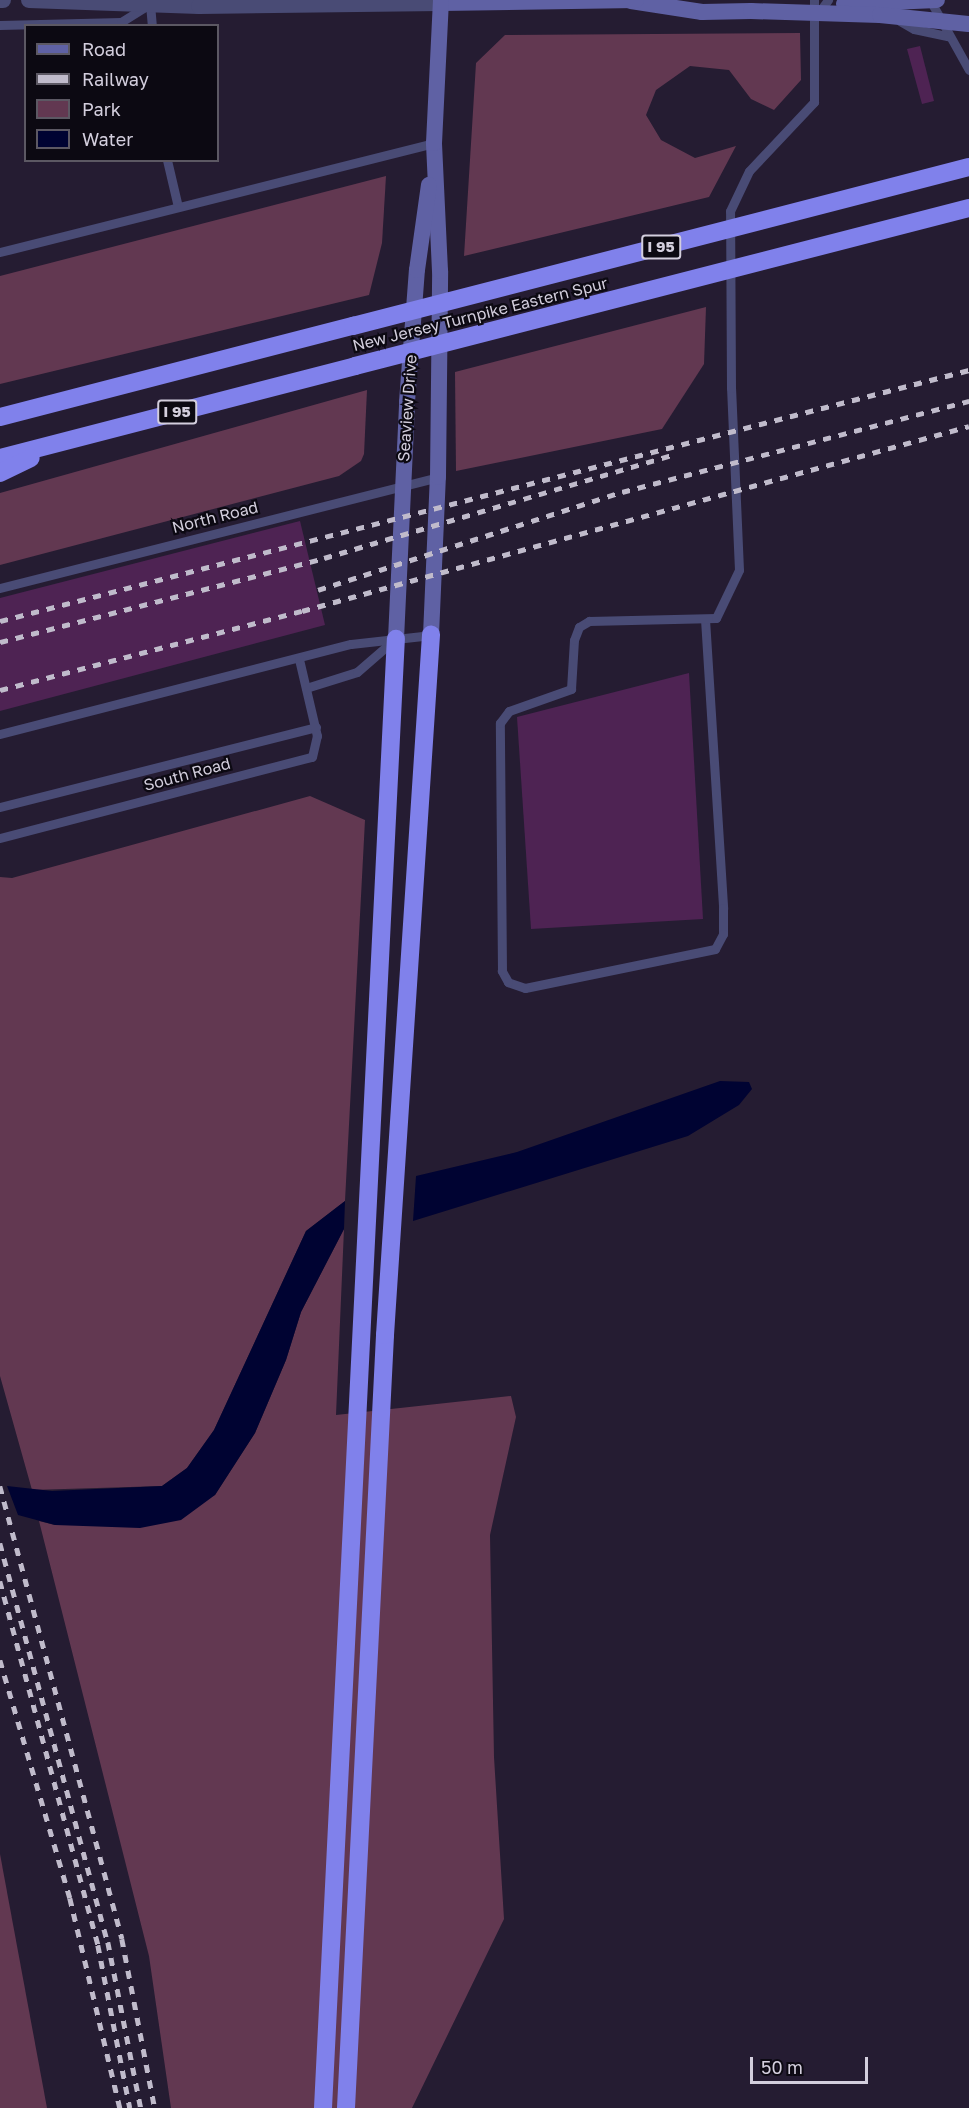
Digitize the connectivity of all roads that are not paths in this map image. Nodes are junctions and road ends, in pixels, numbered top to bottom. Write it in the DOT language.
graph roads {
  1 [pos="29,0"];
  2 [pos="634,0"];
  3 [pos="814,0"];
  4 [pos="828,0"];
  5 [pos="883,0"];
  6 [pos="930,0"];
  7 [pos="937,0"];
  8 [pos="441,2"];
  9 [pos="240,3"];
  10 [pos="388,3"];
  11 [pos="150,4"];
  12 [pos="751,11"];
  13 [pos="815,18"];
  14 [pos="24,24"];
  15 [pos="40,24"];
  16 [pos="152,24"];
  17 [pos="969,24"];
  18 [pos="0,25"];
  19 [pos="948,36"];
  20 [pos="969,70"];
  21 [pos="435,143"];
  22 [pos="167,162"];
  23 [pos="969,167"];
  24 [pos="178,207"];
  25 [pos="969,208"];
  26 [pos="0,252"];
  27 [pos="0,417"];
  28 [pos="70,440"];
  29 [pos="0,458"];
  30 [pos="0,473"];
  31 [pos="438,477"];
  32 [pos="402,485"];
  33 [pos="0,588"];
  34 [pos="705,619"];
  35 [pos="431,636"];
  36 [pos="396,639"];
  37 [pos="299,659"];
  38 [pos="306,688"];
  39 [pos="316,727"];
  40 [pos="0,734"];
  41 [pos="0,807"];
  42 [pos="0,838"];
  43 [pos="323,2108"];
  44 [pos="346,2108"];
  1 -- 11 [label="street"];
  2 -- 8 [label="main road"];
  2 -- 12 [label="main road"];
  3 -- 13 [label="lane"];
  4 -- 13 [label="lane"];
  5 -- 19 [label="lane"];
  6 -- 19 [label="lane"];
  7 -- 12 [label="main road, bridge"];
  8 -- 10 [label="street"];
  8 -- 21 [label="main road, Seaview Drive"];
  9 -- 10 [label="street"];
  9 -- 11 [label="street"];
  11 -- 15 [label="lane"];
  11 -- 16 [label="lane"];
  12 -- 17 [label="main road, bridge"];
  13 -- 34 [label="lane"];
  14 -- 18 [label="lane"];
  19 -- 20 [label="lane"];
  21 -- 24 [label="lane"];
  21 -- 31 [label="main road, Seaview Drive"];
  21 -- 32 [label="main road, Seaview Drive"];
  22 -- 24 [label="lane"];
  23 -- 27 [label="highway, New Jersey Turnpike Eastern Spur / I 95, bridge"];
  24 -- 26 [label="lane"];
  25 -- 28 [label="highway, New Jersey Turnpike Eastern Spur / I 95, bridge"];
  28 -- 29 [label="highway, New Jersey Turnpike Eastern Spur / I 95"];
  28 -- 30 [label="highway"];
  31 -- 32 [label="lane, North Road"];
  31 -- 35 [label="main road, Seaview Drive"];
  32 -- 33 [label="lane, North Road"];
  32 -- 36 [label="main road, Seaview Drive"];
  34 -- 34 [label="lane"];
  35 -- 36 [label="lane"];
  35 -- 44 [label="highway"];
  36 -- 37 [label="lane"];
  36 -- 38 [label="lane"];
  36 -- 43 [label="highway"];
  37 -- 38 [label="lane, South Road"];
  37 -- 40 [label="lane"];
  38 -- 39 [label="lane, South Road"];
  39 -- 41 [label="lane"];
  39 -- 42 [label="lane, South Road"];
}
